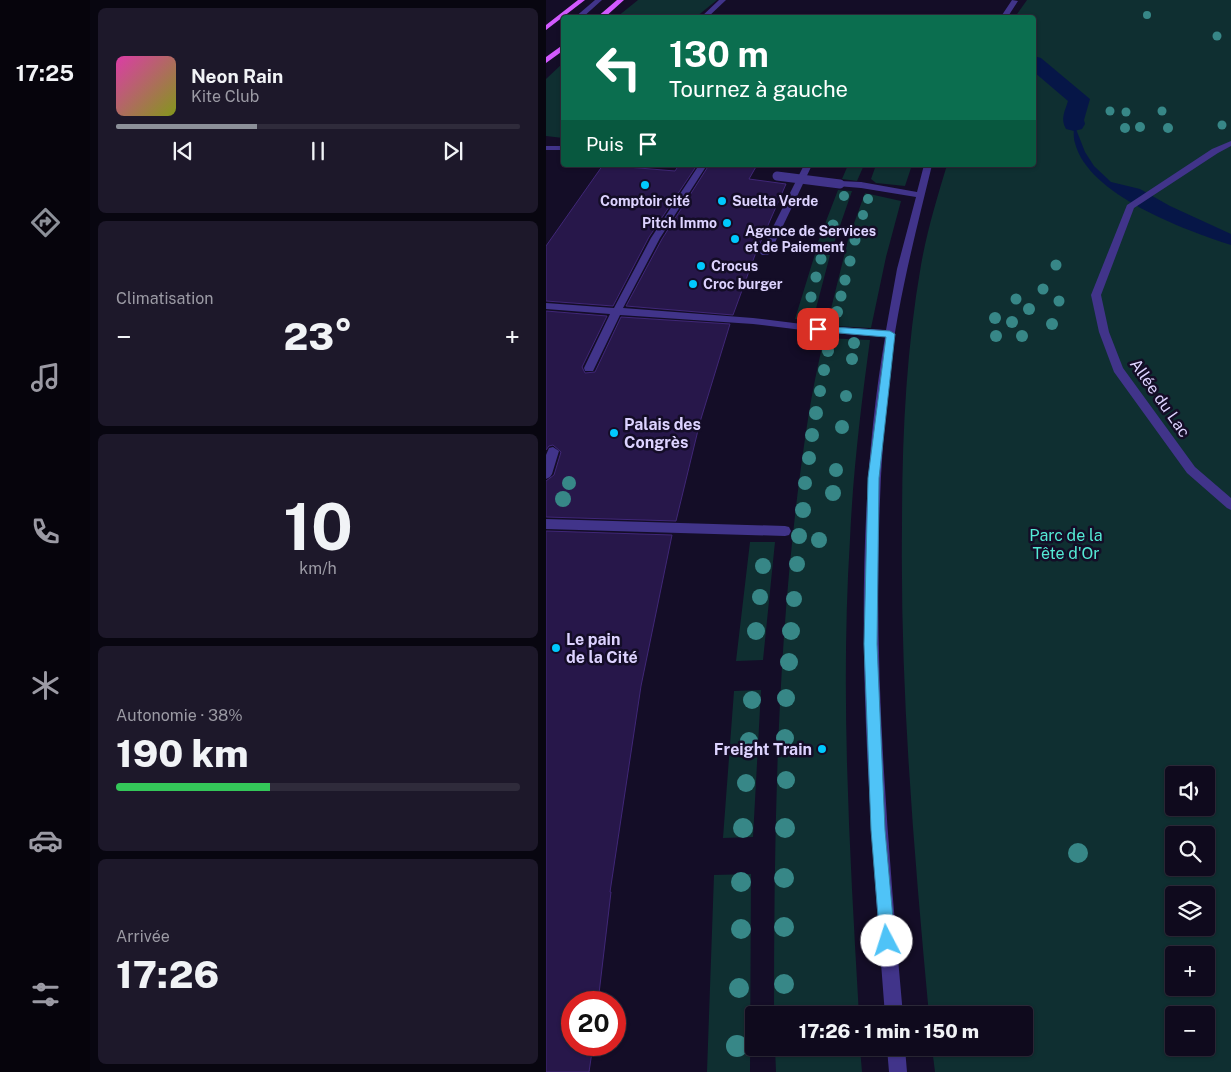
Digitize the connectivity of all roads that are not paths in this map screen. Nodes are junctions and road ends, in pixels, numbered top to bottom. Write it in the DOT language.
graph roads {
  1 [pos="582,0"];
  2 [pos="599,0"];
  3 [pos="621,0"];
  4 [pos="723,0"];
  5 [pos="1015,1"];
  6 [pos="563,15"];
  7 [pos="581,15"];
  8 [pos="603,15"];
  9 [pos="706,15"];
  10 [pos="1005,15"];
  11 [pos="561,16"];
  12 [pos="546,28"];
  13 [pos="561,48"];
  14 [pos="546,61"];
  15 [pos="1231,143"];
  16 [pos="546,148"];
  17 [pos="561,148"];
  18 [pos="701,167"];
  19 [pos="807,167"];
  20 [pos="927,167"];
  21 [pos="777,176"];
  22 [pos="919,195"];
  23 [pos="765,253"];
  24 [pos="546,306"];
  25 [pos="616,312"];
  26 [pos="890,334"];
  27 [pos="589,368"];
  28 [pos="553,451"];
  29 [pos="546,474"];
  30 [pos="1231,505"];
  31 [pos="546,524"];
  32 [pos="785,531"];
  33 [pos="893,1006"];
  34 [pos="897,1056"];
  35 [pos="898,1072"];
  1 -- 6 [label="main road"];
  2 -- 7 [label="street"];
  3 -- 8 [label="main road"];
  4 -- 9 [label="street"];
  5 -- 10 [label="street"];
  11 -- 12 [label="main road"];
  13 -- 14 [label="main road"];
  15 -- 30 [label="street, Allée du Lac"];
  16 -- 17 [label="street"];
  18 -- 25 [label="street"];
  19 -- 23 [label="street"];
  20 -- 22 [label="street"];
  21 -- 22 [label="street, bridge"];
  22 -- 26 [label="street"];
  24 -- 25 [label="street"];
  25 -- 26 [label="street"];
  25 -- 27 [label="street"];
  26 -- 33 [label="street"];
  28 -- 29 [label="street"];
  31 -- 32 [label="street"];
  34 -- 35 [label="street"];
}
